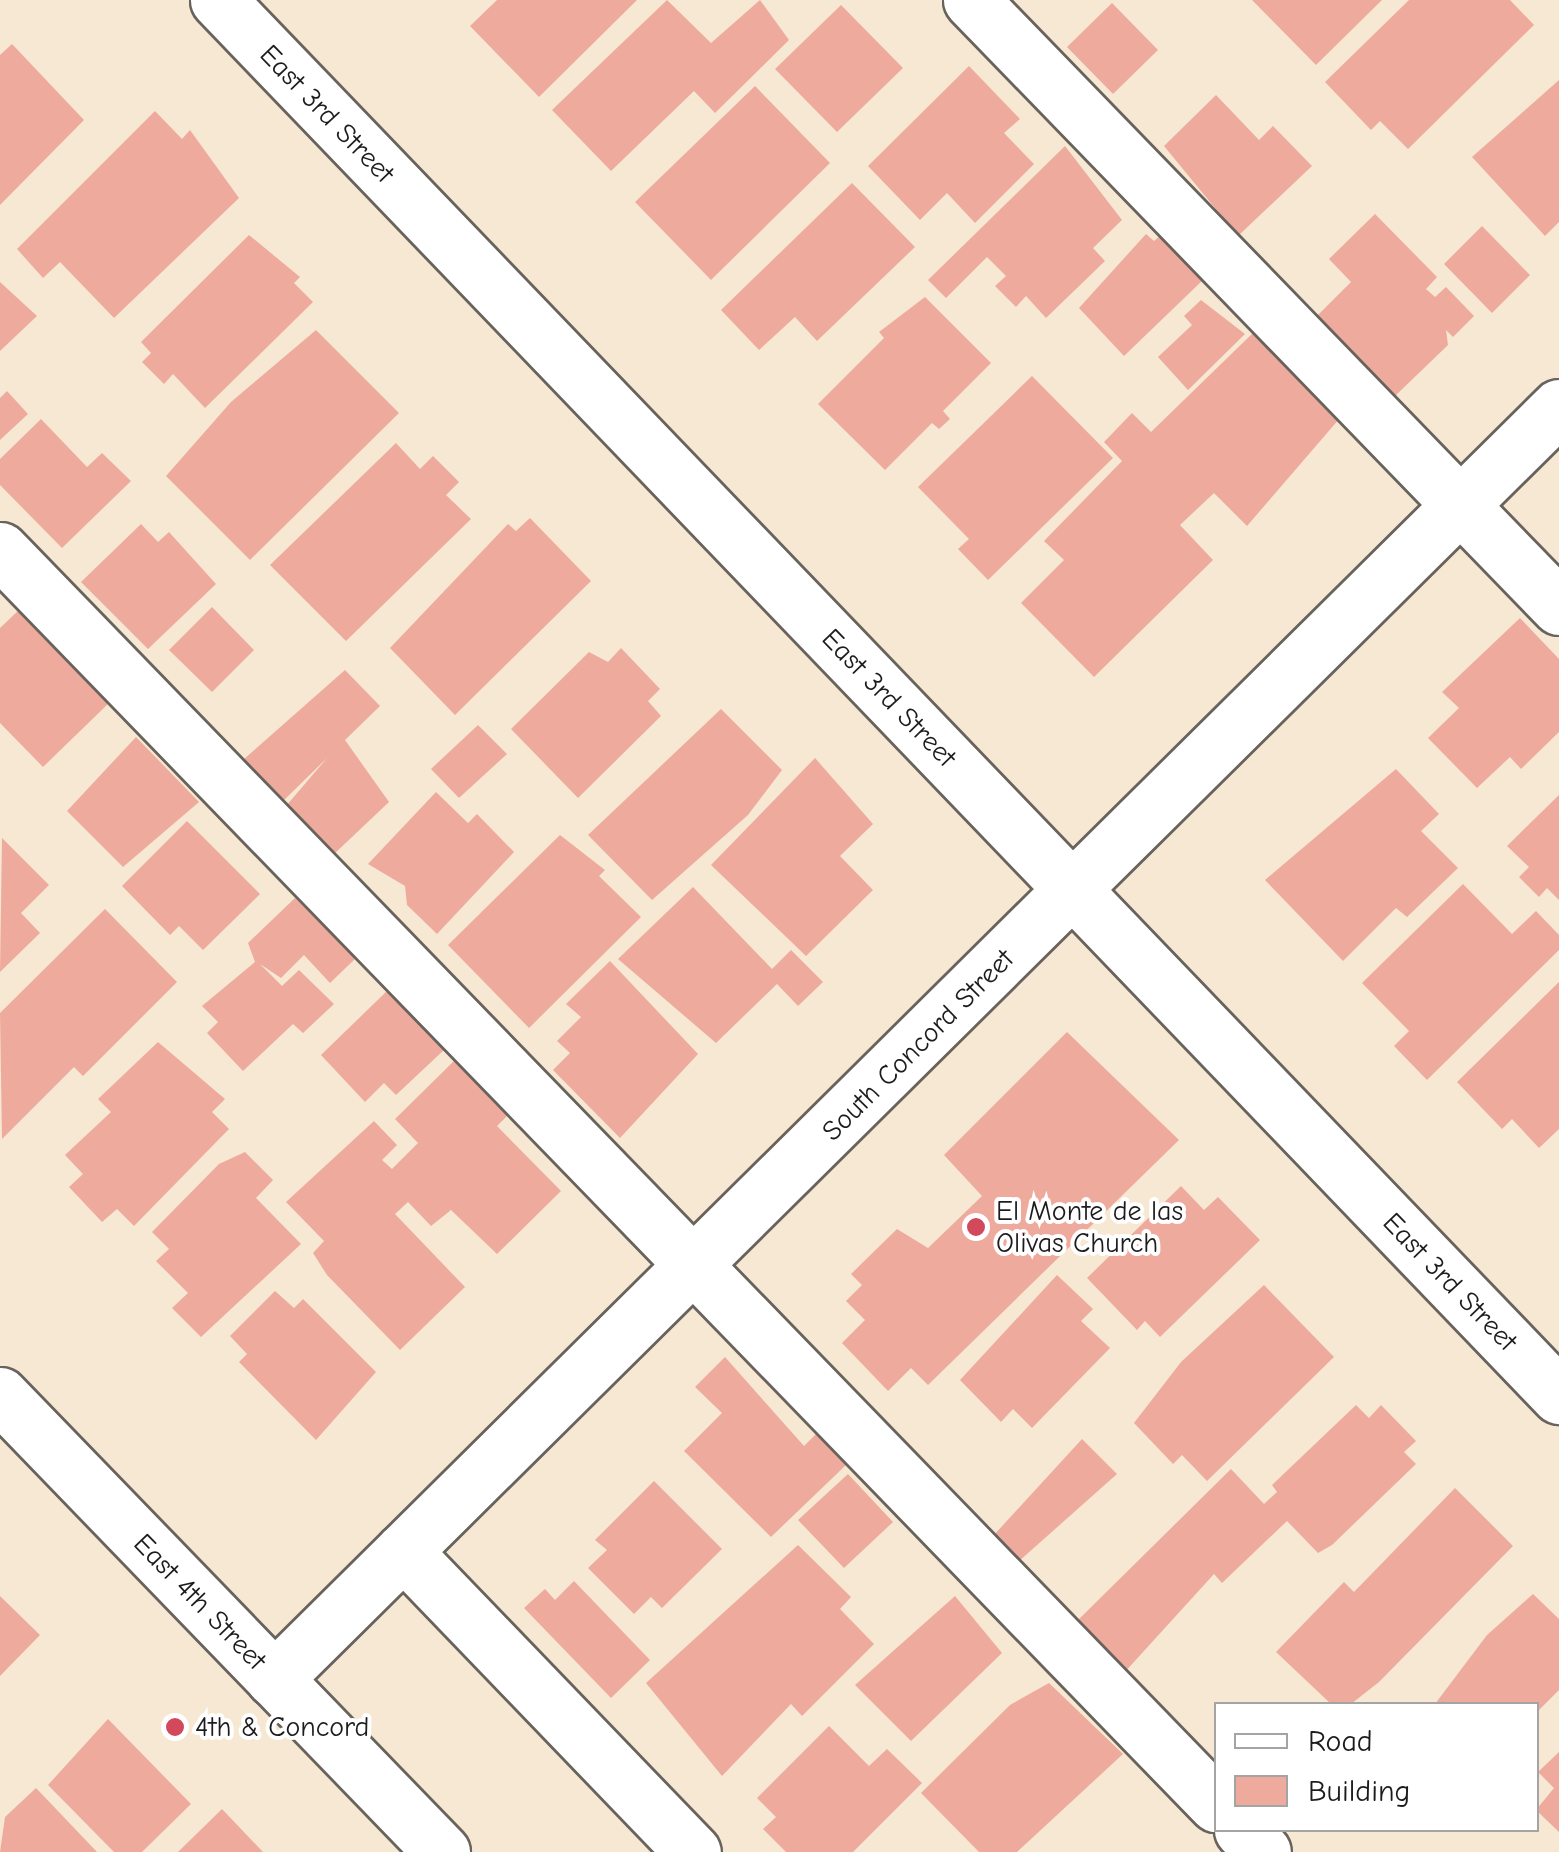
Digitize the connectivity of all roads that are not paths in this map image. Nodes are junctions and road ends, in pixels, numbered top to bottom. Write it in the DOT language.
graph roads {
  1 [pos="218,0"];
  2 [pos="971,0"];
  3 [pos="1559,407"];
  4 [pos="1459,507"];
  5 [pos="0,550"];
  6 [pos="1559,607"];
  7 [pos="1074,890"];
  8 [pos="694,1266"];
  9 [pos="0,1396"];
  10 [pos="1559,1396"];
  11 [pos="403,1551"];
  12 [pos="274,1679"];
  13 [pos="1214,1802"];
  14 [pos="1244,1832"];
  15 [pos="442,1852"];
  16 [pos="693,1852"];
  17 [pos="1264,1852"];
  1 -- 7 [label="street, East 3rd Street"];
  2 -- 4 [label="street"];
  3 -- 4 [label="street, South Concord Street"];
  4 -- 6 [label="street"];
  4 -- 7 [label="street, South Concord Street"];
  5 -- 8 [label="street"];
  7 -- 8 [label="street, South Concord Street"];
  7 -- 10 [label="street, East 3rd Street"];
  8 -- 11 [label="street, South Concord Street"];
  8 -- 13 [label="street"];
  9 -- 12 [label="street, East 4th Street"];
  11 -- 12 [label="street, South Concord Street"];
  11 -- 16 [label="street"];
  12 -- 15 [label="street, East 4th Street"];
  14 -- 17 [label="street"];
}
